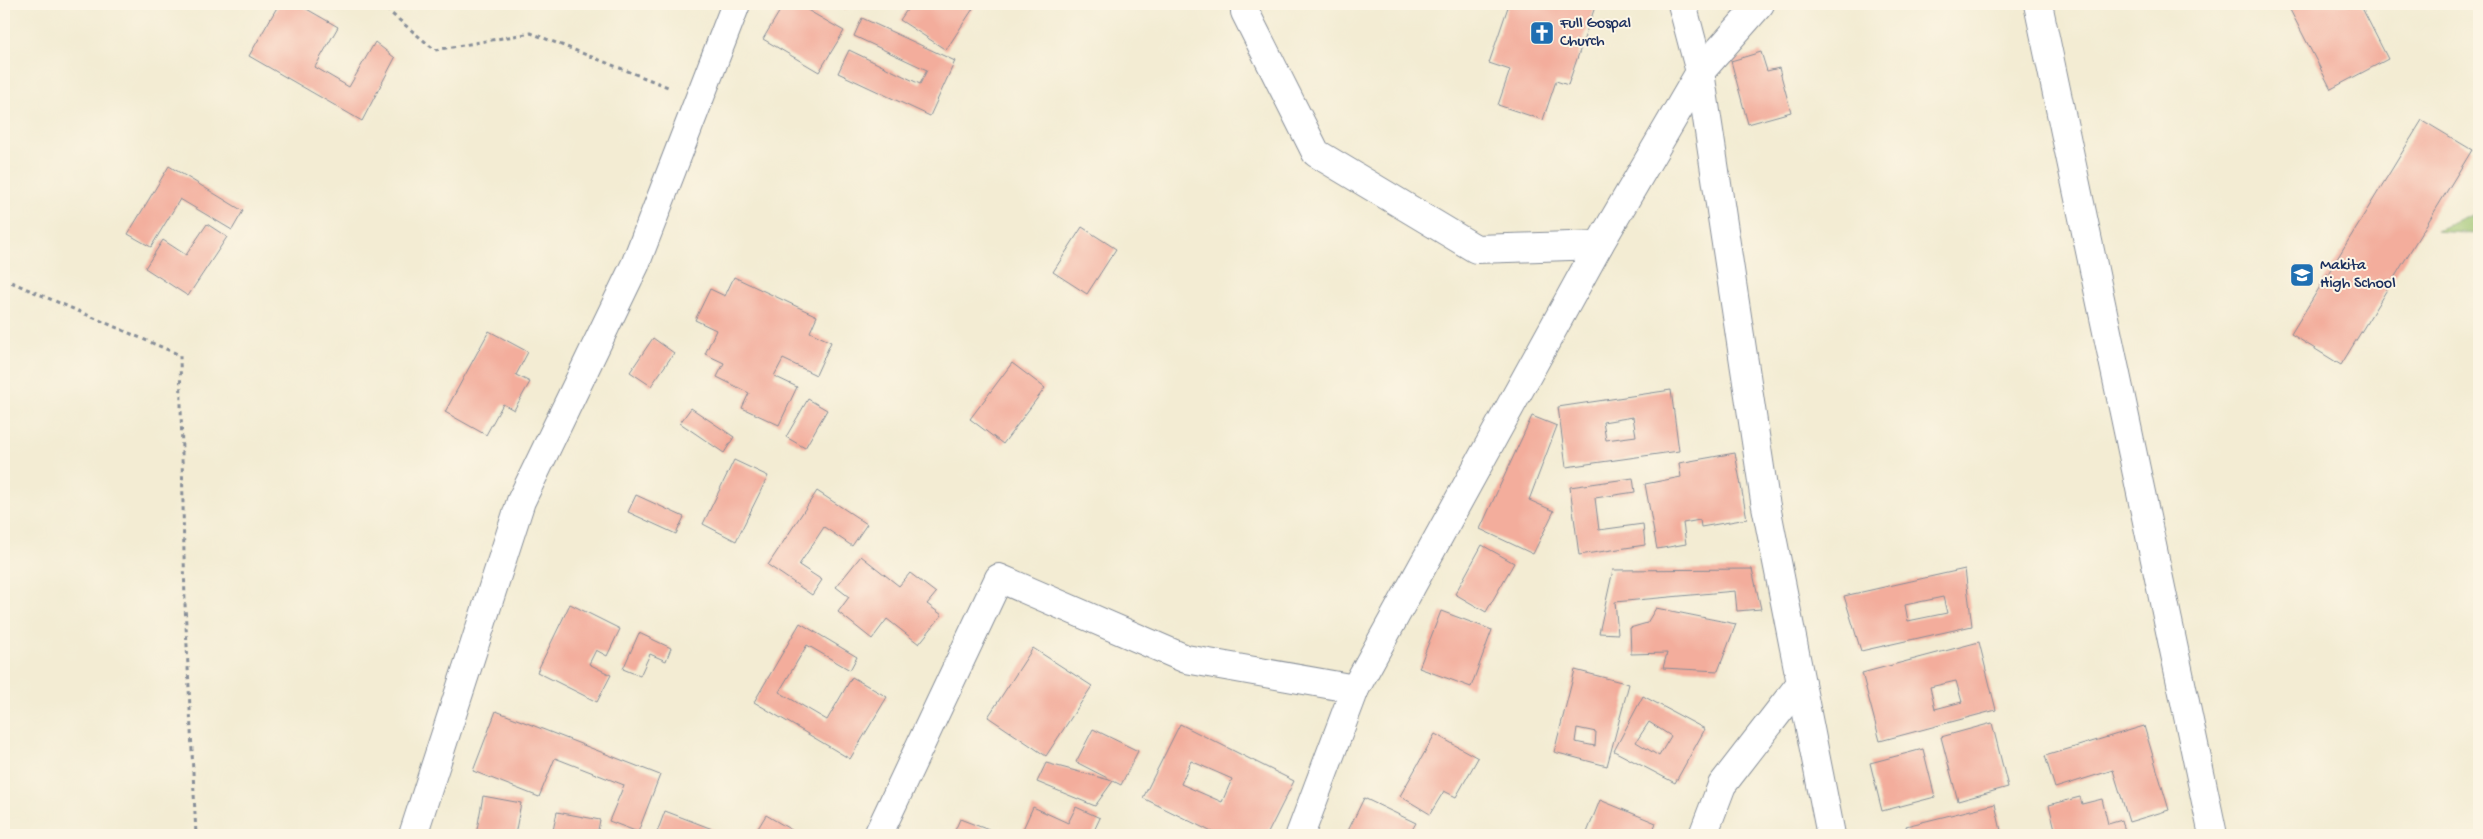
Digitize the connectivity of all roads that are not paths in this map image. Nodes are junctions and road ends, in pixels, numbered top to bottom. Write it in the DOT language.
graph roads {
  1 [pos="736,4"];
  2 [pos="1682,4"];
  3 [pos="1760,4"];
  4 [pos="2038,4"];
  5 [pos="1242,6"];
  6 [pos="1700,72"];
  7 [pos="1599,245"];
  8 [pos="1801,683"];
  9 [pos="1355,689"];
  10 [pos="413,835"];
  11 [pos="878,835"];
  12 [pos="1300,835"];
  13 [pos="1703,835"];
  14 [pos="1831,835"];
  15 [pos="2213,835"];
  1 -- 10 [label="street"];
  2 -- 6 [label="street"];
  3 -- 6 [label="street"];
  4 -- 15 [label="street"];
  5 -- 7 [label="street"];
  6 -- 7 [label="street"];
  6 -- 8 [label="street"];
  7 -- 9 [label="street"];
  8 -- 13 [label="street"];
  8 -- 14 [label="street"];
  9 -- 11 [label="street"];
  9 -- 12 [label="street"];
}
